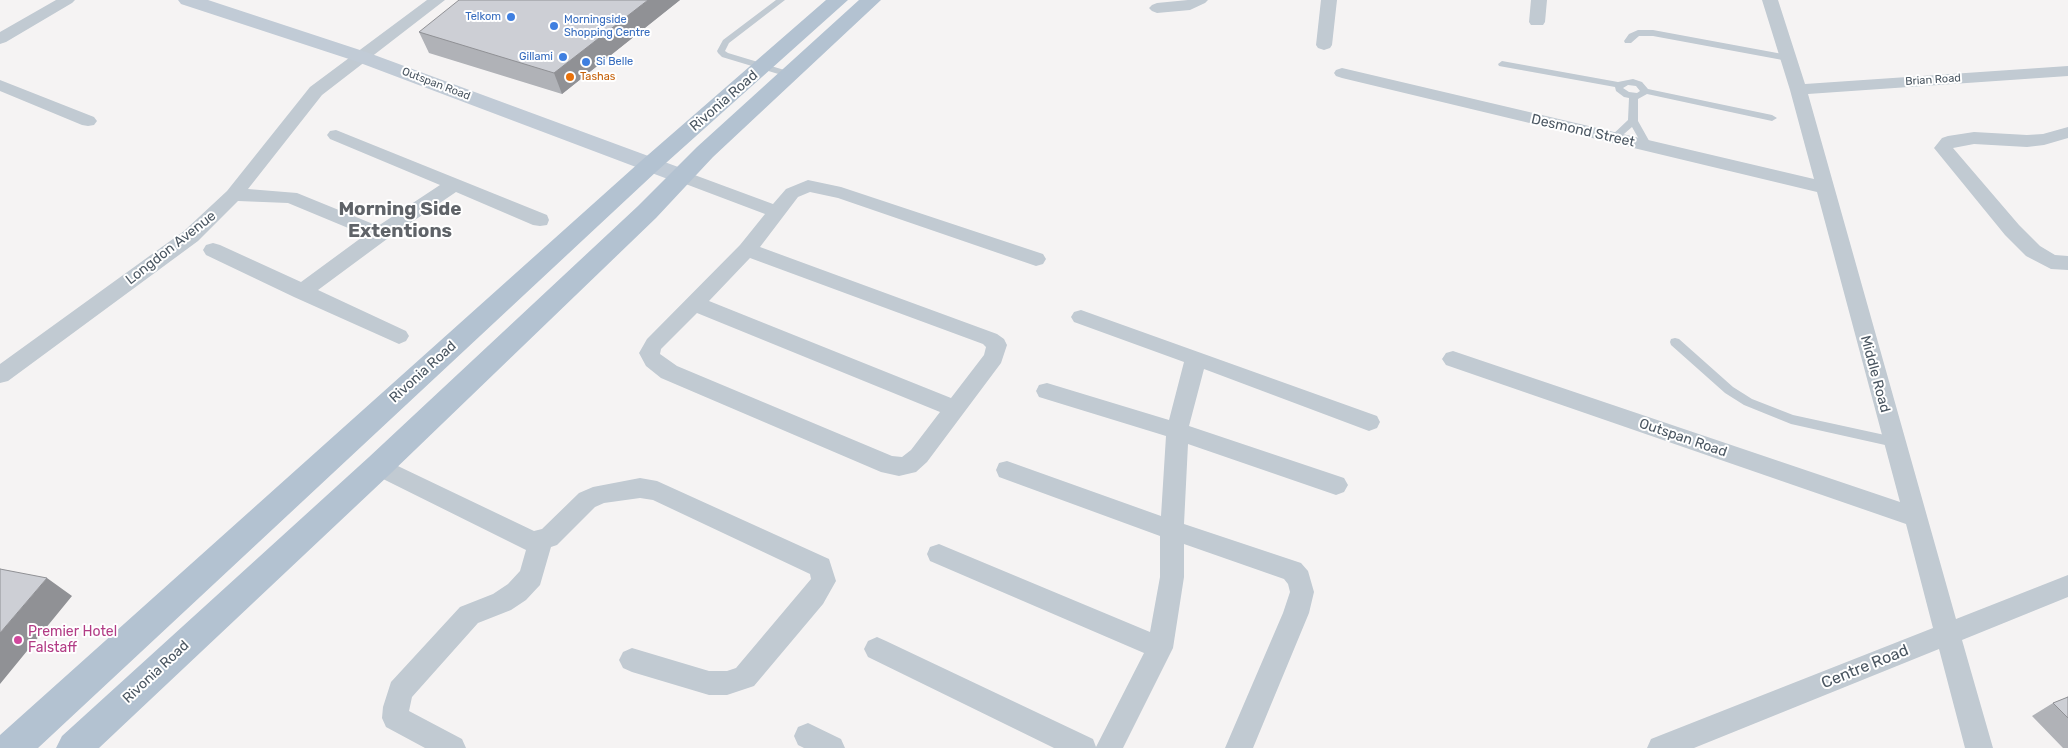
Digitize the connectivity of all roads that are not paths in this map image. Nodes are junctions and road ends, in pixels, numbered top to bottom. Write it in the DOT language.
graph roads {
  1 [pos="67,0"];
  2 [pos="188,0"];
  3 [pos="437,0"];
  4 [pos="781,0"];
  5 [pos="838,0"];
  6 [pos="870,0"];
  7 [pos="1200,0"];
  8 [pos="1329,0"];
  9 [pos="1539,0"];
  10 [pos="1766,1"];
  11 [pos="1157,8"];
  12 [pos="1537,22"];
  13 [pos="0,39"];
  14 [pos="1628,41"];
  15 [pos="1324,45"];
  16 [pos="362,57"];
  17 [pos="1788,58"];
  18 [pos="1502,64"];
  19 [pos="764,66"];
  20 [pos="2068,71"];
  21 [pos="1342,73"];
  22 [pos="788,74"];
  23 [pos="0,85"];
  24 [pos="1619,85"];
  25 [pos="1798,90"];
  26 [pos="1645,91"];
  27 [pos="1634,96"];
  28 [pos="1772,118"];
  29 [pos="88,121"];
  30 [pos="1634,121"];
  31 [pos="2068,132"];
  32 [pos="336,135"];
  33 [pos="1614,138"];
  34 [pos="1647,146"];
  35 [pos="649,166"];
  36 [pos="680,176"];
  37 [pos="455,184"];
  38 [pos="1824,188"];
  39 [pos="234,195"];
  40 [pos="777,212"];
  41 [pos="540,220"];
  42 [pos="380,234"];
  43 [pos="213,250"];
  44 [pos="747,250"];
  45 [pos="1036,259"];
  46 [pos="2068,264"];
  47 [pos="301,292"];
  48 [pos="696,304"];
  49 [pos="1081,317"];
  50 [pos="399,336"];
  51 [pos="1675,342"];
  52 [pos="1196,358"];
  53 [pos="1453,359"];
  54 [pos="0,375"];
  55 [pos="1047,391"];
  56 [pos="956,408"];
  57 [pos="1369,422"];
  58 [pos="1177,430"];
  59 [pos="1894,442"];
  60 [pos="379,466"];
  61 [pos="1007,470"];
  62 [pos="1336,486"];
  63 [pos="1914,517"];
  64 [pos="1172,530"];
  65 [pos="541,541"];
  66 [pos="940,554"];
  67 [pos="2068,586"];
  68 [pos="1947,634"];
  69 [pos="1160,648"];
  70 [pos="877,649"];
  71 [pos="632,660"];
  72 [pos="808,736"];
  73 [pos="12,748"];
  74 [pos="74,748"];
  75 [pos="452,748"];
  76 [pos="831,748"];
  77 [pos="1083,748"];
  78 [pos="1109,748"];
  79 [pos="1240,748"];
  80 [pos="1661,748"];
  81 [pos="1979,748"];
  1 -- 13 [label="street"];
  2 -- 16 [label="street, Outspan Road"];
  3 -- 16 [label="street, Longdon Avenue"];
  4 -- 19 [label="lane"];
  5 -- 19 [label="main road, Rivonia Road"];
  6 -- 22 [label="main road, Rivonia Road"];
  7 -- 11 [label="street"];
  8 -- 15 [label="street"];
  9 -- 12 [label="street"];
  10 -- 17 [label="street, Middle Road"];
  14 -- 17 [label="lane"];
  16 -- 35 [label="street, Outspan Road"];
  16 -- 39 [label="street, Longdon Avenue"];
  17 -- 25 [label="street, Middle Road"];
  18 -- 24 [label="lane"];
  19 -- 22 [label="lane"];
  19 -- 35 [label="main road, Rivonia Road"];
  20 -- 25 [label="street, Brian Road"];
  21 -- 33 [label="street, Desmond Street"];
  22 -- 36 [label="main road, Rivonia Road"];
  23 -- 29 [label="street"];
  24 -- 26 [label="lane"];
  24 -- 27 [label="lane"];
  25 -- 38 [label="street, Middle Road"];
  26 -- 27 [label="lane"];
  26 -- 28 [label="lane"];
  27 -- 30 [label="lane"];
  30 -- 33 [label="lane"];
  30 -- 34 [label="lane"];
  31 -- 46 [label="street"];
  32 -- 37 [label="street"];
  33 -- 34 [label="street, Desmond Street"];
  34 -- 38 [label="street, Desmond Street"];
  35 -- 36 [label="street, Outspan Road"];
  35 -- 73 [label="main road, Rivonia Road"];
  36 -- 40 [label="street"];
  36 -- 60 [label="main road, Rivonia Road"];
  37 -- 41 [label="street"];
  37 -- 42 [label="street"];
  38 -- 59 [label="street, Middle Road"];
  39 -- 42 [label="street"];
  39 -- 54 [label="street, Longdon Avenue"];
  40 -- 44 [label="street"];
  40 -- 45 [label="street"];
  42 -- 47 [label="street"];
  43 -- 47 [label="street"];
  44 -- 48 [label="street"];
  44 -- 56 [label="street"];
  47 -- 50 [label="street"];
  48 -- 56 [label="street"];
  48 -- 56 [label="street"];
  49 -- 52 [label="street"];
  51 -- 59 [label="lane"];
  52 -- 57 [label="street"];
  52 -- 58 [label="street"];
  53 -- 63 [label="street, Outspan Road"];
  55 -- 58 [label="street"];
  58 -- 62 [label="street"];
  58 -- 64 [label="street"];
  59 -- 63 [label="street, Middle Road"];
  60 -- 65 [label="street"];
  60 -- 74 [label="main road, Rivonia Road"];
  61 -- 64 [label="street"];
  63 -- 68 [label="street, Middle Road"];
  64 -- 69 [label="street"];
  64 -- 79 [label="street"];
  65 -- 71 [label="street"];
  65 -- 75 [label="street"];
  66 -- 69 [label="street"];
  67 -- 68 [label="street, Centre Road"];
  68 -- 80 [label="street, Centre Road"];
  68 -- 81 [label="street, Middle Road"];
  69 -- 78 [label="street"];
  70 -- 77 [label="street"];
  72 -- 76 [label="street"];
}
